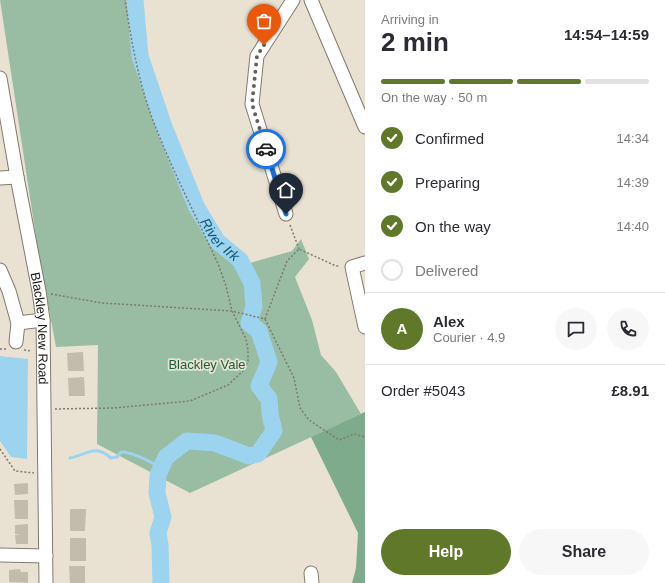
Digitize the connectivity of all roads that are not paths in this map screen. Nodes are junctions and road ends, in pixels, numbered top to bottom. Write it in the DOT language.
graph roads {
  1 [pos="293,0"];
  2 [pos="311,0"];
  3 [pos="0,78"];
  4 [pos="365,127"];
  5 [pos="17,176"];
  6 [pos="0,178"];
  7 [pos="286,214"];
  8 [pos="365,263"];
  9 [pos="0,270"];
  10 [pos="43,320"];
  11 [pos="18,324"];
  12 [pos="365,327"];
  13 [pos="16,342"];
  14 [pos="0,555"];
  15 [pos="46,556"];
  16 [pos="46,583"];
  1 -- 7 [label="street"];
  2 -- 4 [label="street"];
  3 -- 5 [label="street, Blackley New Road"];
  5 -- 6 [label="street"];
  5 -- 10 [label="street, Blackley New Road"];
  8 -- 12 [label="street"];
  9 -- 11 [label="street"];
  10 -- 11 [label="street"];
  10 -- 15 [label="street, Blackley New Road"];
  11 -- 13 [label="street"];
  14 -- 15 [label="street"];
  15 -- 16 [label="street, Blackley New Road"];
}
